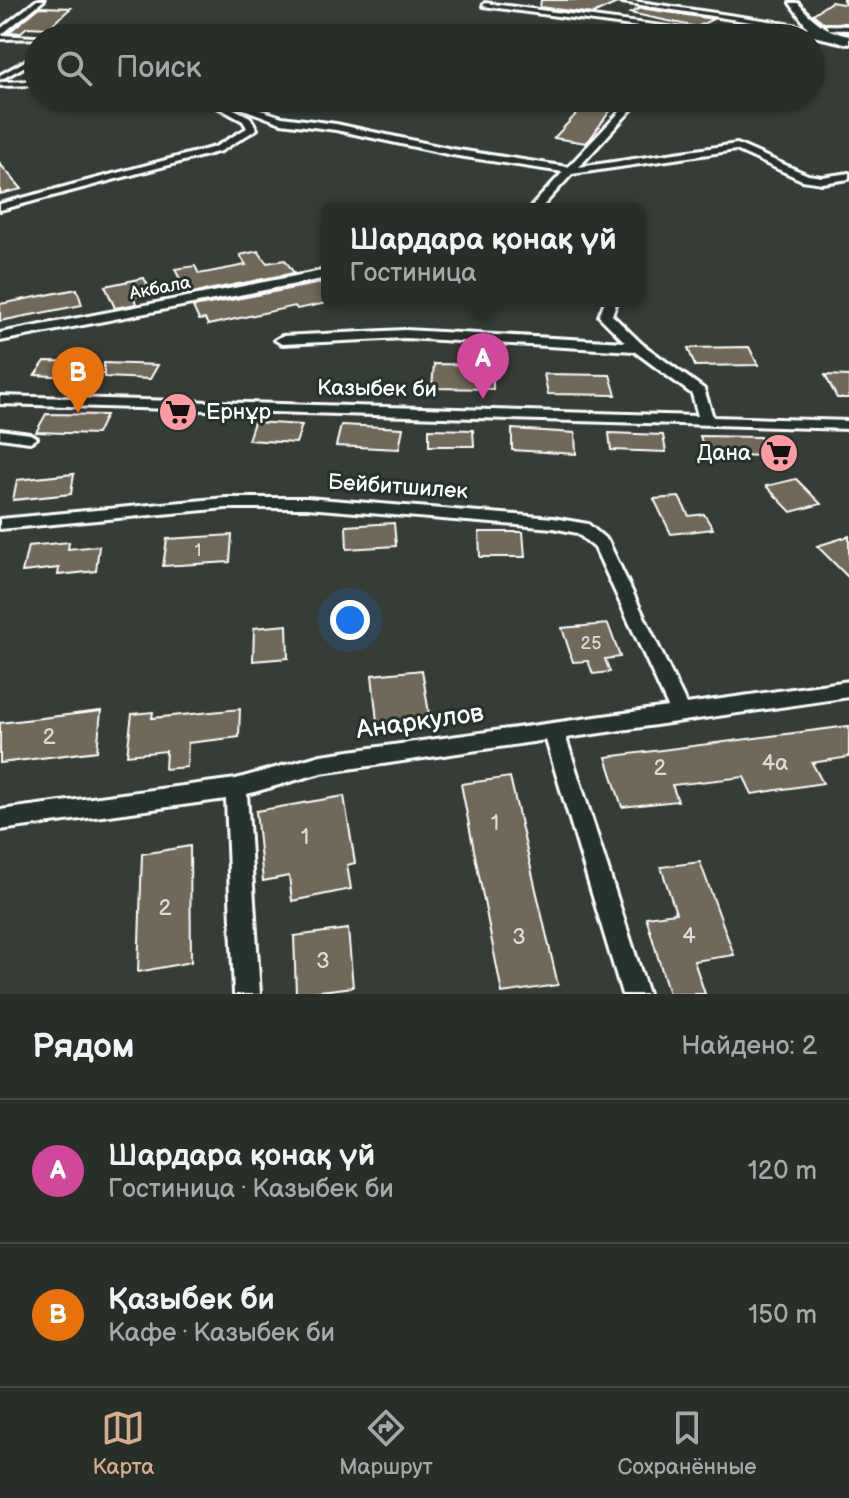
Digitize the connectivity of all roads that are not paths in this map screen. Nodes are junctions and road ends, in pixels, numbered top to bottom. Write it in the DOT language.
graph roads {
  1 [pos="41,0"];
  2 [pos="612,0"];
  3 [pos="796,3"];
  4 [pos="485,5"];
  5 [pos="778,23"];
  6 [pos="807,23"];
  7 [pos="631,24"];
  8 [pos="782,24"];
  9 [pos="829,27"];
  10 [pos="849,28"];
  11 [pos="825,30"];
  12 [pos="825,34"];
  13 [pos="0,35"];
  14 [pos="24,37"];
  15 [pos="849,39"];
  16 [pos="24,64"];
  17 [pos="0,78"];
  18 [pos="24,83"];
  19 [pos="0,84"];
  20 [pos="241,112"];
  21 [pos="247,112"];
  22 [pos="625,112"];
  23 [pos="571,171"];
  24 [pos="849,176"];
  25 [pos="542,203"];
  26 [pos="0,207"];
  27 [pos="321,275"];
  28 [pos="609,307"];
  29 [pos="0,337"];
  30 [pos="282,340"];
  31 [pos="637,347"];
  32 [pos="0,400"];
  33 [pos="706,418"];
  34 [pos="842,424"];
  35 [pos="0,434"];
  36 [pos="30,438"];
  37 [pos="849,439"];
  38 [pos="0,524"];
  39 [pos="849,689"];
  40 [pos="680,712"];
  41 [pos="554,732"];
  42 [pos="236,788"];
  43 [pos="0,820"];
  44 [pos="247,994"];
  45 [pos="635,994"];
  1 -- 13 [label="street"];
  2 -- 5 [label="street"];
  3 -- 5 [label="main road"];
  3 -- 6 [label="main road"];
  4 -- 7 [label="street"];
  5 -- 6 [label="main road"];
  5 -- 8 [label="main road"];
  9 -- 10 [label="street"];
  11 -- 15 [label="main road"];
  12 -- 15 [label="main road"];
  13 -- 14 [label="street"];
  16 -- 17 [label="street"];
  18 -- 19 [label="street"];
  20 -- 26 [label="street"];
  21 -- 23 [label="street"];
  22 -- 23 [label="street"];
  23 -- 24 [label="street"];
  23 -- 25 [label="street"];
  27 -- 29 [label="street, Акбала"];
  28 -- 31 [label="street"];
  30 -- 31 [label="street"];
  31 -- 33 [label="street"];
  32 -- 33 [label="street, Казыбек би"];
  33 -- 34 [label="street, Казыбек би"];
  34 -- 37 [label="street"];
  35 -- 36 [label="street"];
  38 -- 40 [label="street, Бейбитшилек"];
  39 -- 40 [label="street, Анаркулов"];
  40 -- 41 [label="street, Анаркулов"];
  41 -- 42 [label="street, Анаркулов"];
  41 -- 45 [label="street"];
  42 -- 43 [label="street, Анаркулов"];
  42 -- 44 [label="street"];
}
